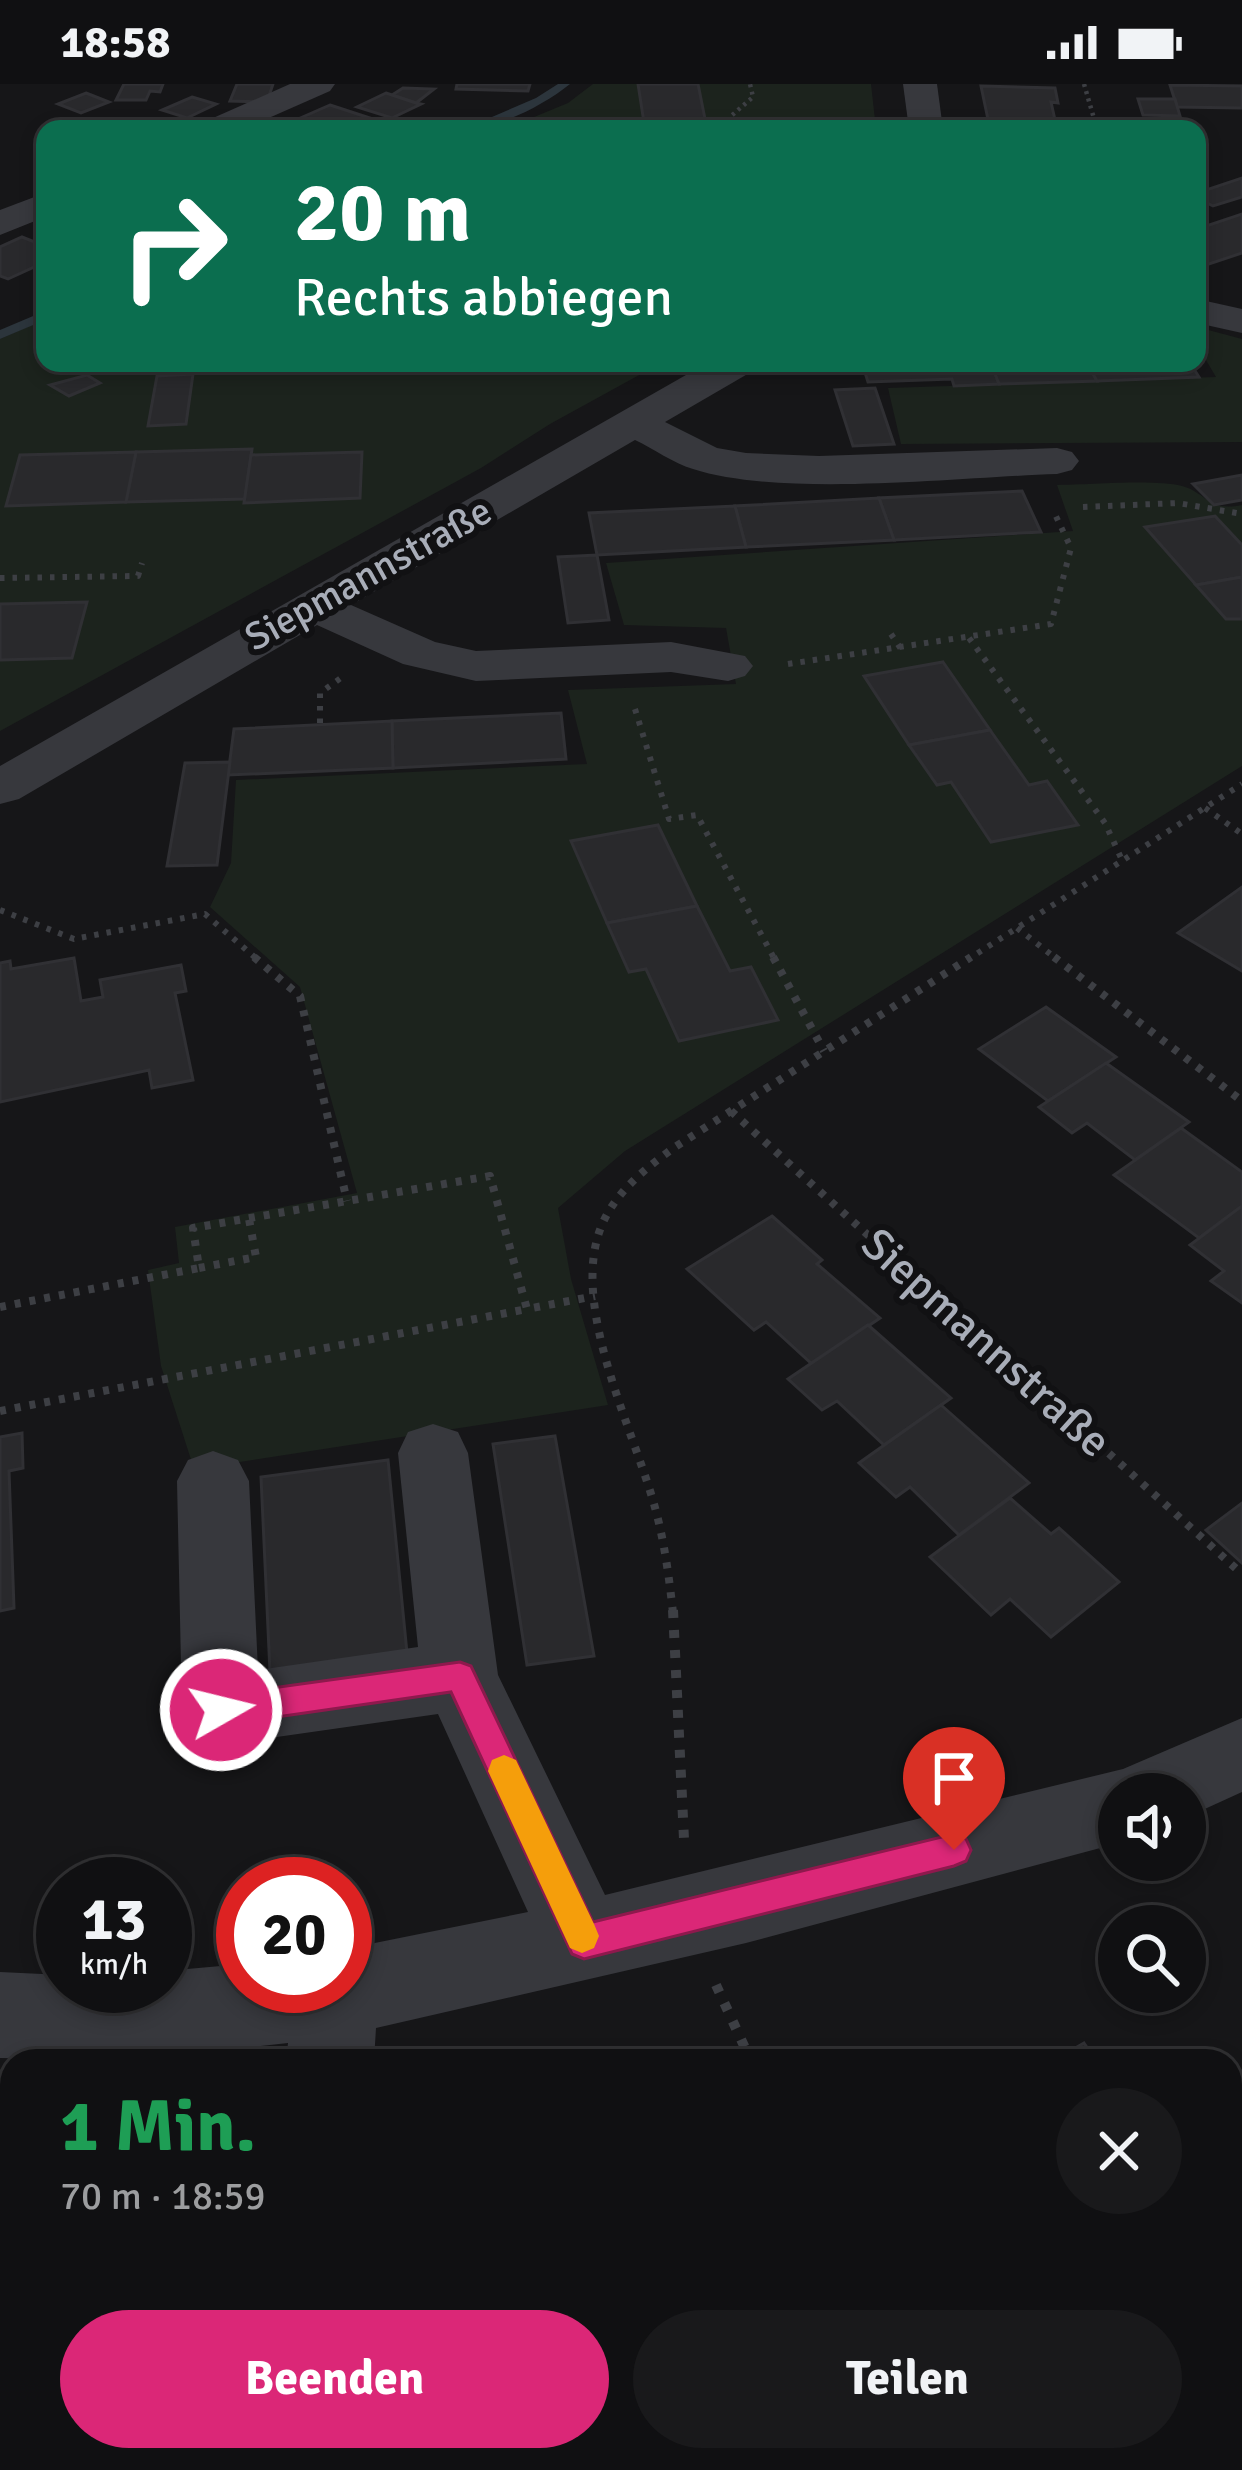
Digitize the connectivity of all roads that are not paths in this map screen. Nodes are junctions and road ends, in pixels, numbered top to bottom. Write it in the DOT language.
graph roads {
  1 [pos="318,84"];
  2 [pos="920,84"];
  3 [pos="236,120"];
  4 [pos="925,120"];
  5 [pos="36,209"];
  6 [pos="0,224"];
  7 [pos="1206,313"];
  8 [pos="1242,321"];
  9 [pos="722,372"];
  10 [pos="635,423"];
  11 [pos="1057,461"];
  12 [pos="313,605"];
  13 [pos="728,666"];
  14 [pos="0,788"];
  15 [pos="433,1453"];
  16 [pos="213,1481"];
  17 [pos="460,1676"];
  18 [pos="1242,1754"];
  19 [pos="1199,1773"];
  20 [pos="1098,1810"];
  21 [pos="584,1942"];
  22 [pos="0,2015"];
  23 [pos="332,2029"];
  1 -- 3 [label="street"];
  2 -- 4 [label="street"];
  5 -- 6 [label="street"];
  7 -- 8 [label="street"];
  9 -- 10 [label="street, Siepmannstraße"];
  10 -- 11 [label="street"];
  10 -- 12 [label="street, Siepmannstraße"];
  12 -- 13 [label="street"];
  12 -- 14 [label="street, Siepmannstraße"];
  15 -- 17 [label="street"];
  16 -- 17 [label="street"];
  17 -- 21 [label="street"];
  18 -- 19 [label="street"];
  20 -- 21 [label="street"];
  21 -- 23 [label="street"];
  22 -- 23 [label="street"];
}
